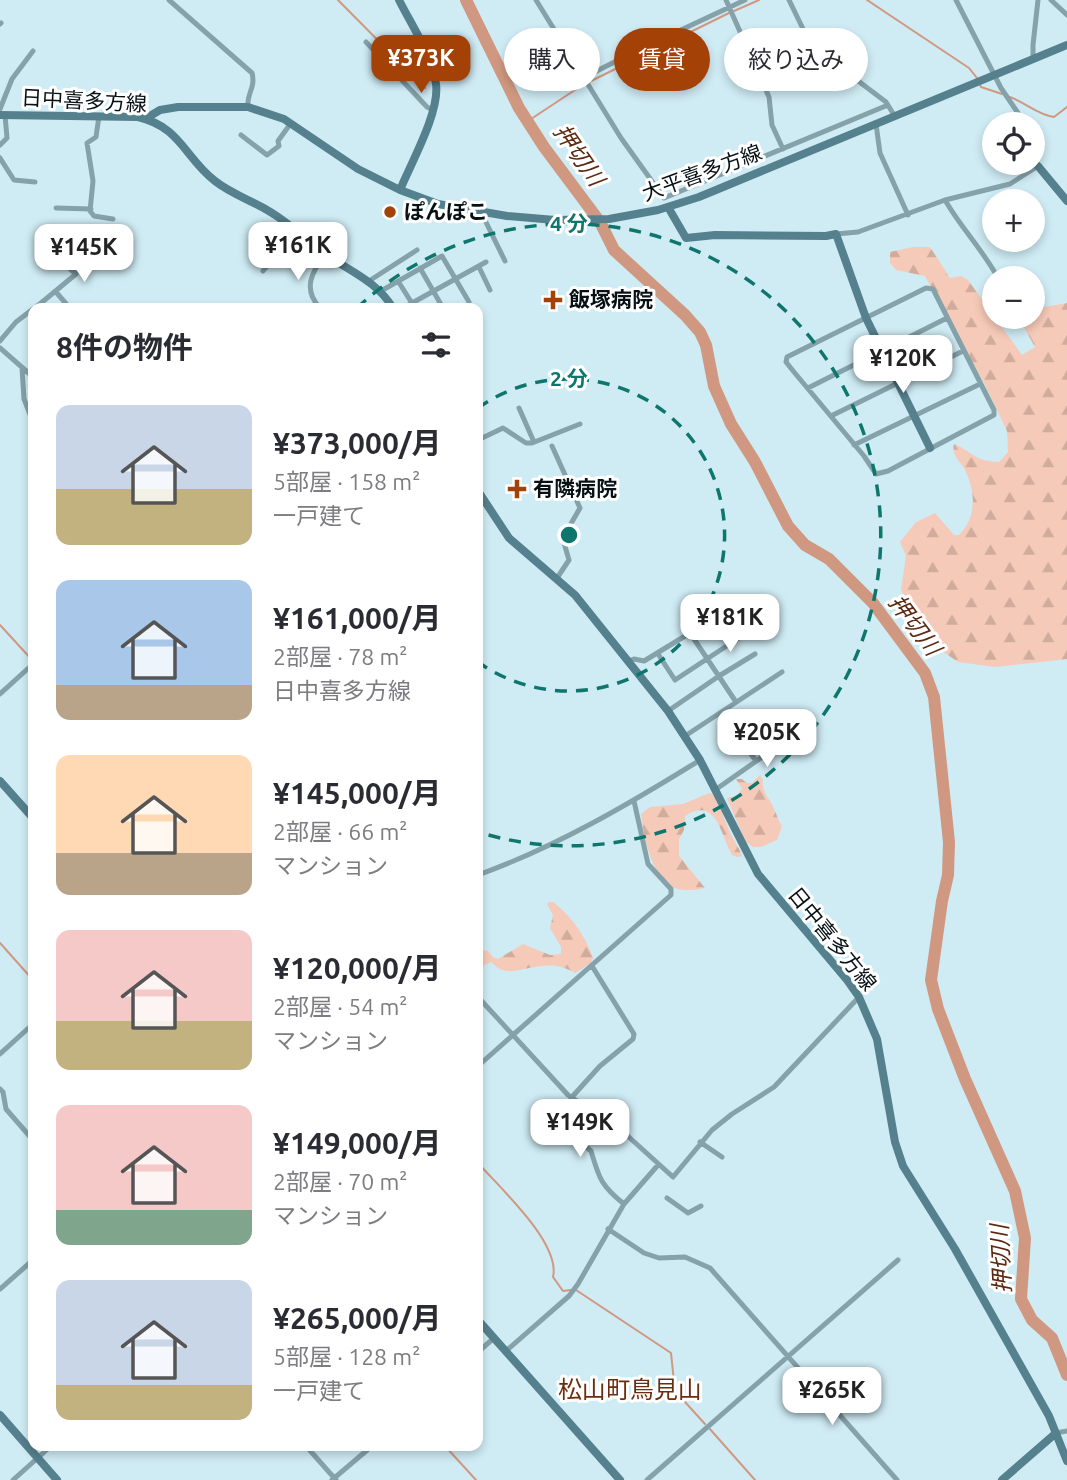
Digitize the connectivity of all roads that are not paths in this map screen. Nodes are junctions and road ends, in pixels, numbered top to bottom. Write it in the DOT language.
graph roads {
  1 [pos="169,0"];
  2 [pos="399,0"];
  3 [pos="536,0"];
  4 [pos="726,0"];
  5 [pos="746,0"];
  6 [pos="789,0"];
  7 [pos="956,0"];
  8 [pos="1038,0"];
  9 [pos="1052,0"];
  10 [pos="729,7"];
  11 [pos="1067,15"];
  12 [pos="553,28"];
  13 [pos="737,28"];
  14 [pos="803,28"];
  15 [pos="366,42"];
  16 [pos="1067,45"];
  17 [pos="33,51"];
  18 [pos="1034,58"];
  19 [pos="600,69"];
  20 [pos="994,76"];
  21 [pos="868,90"];
  22 [pos="592,91"];
  23 [pos="766,91"];
  24 [pos="888,105"];
  25 [pos="248,107"];
  26 [pos="433,110"];
  27 [pos="1017,112"];
  28 [pos="2,113"];
  29 [pos="99,116"];
  30 [pos="894,116"];
  31 [pos="145,118"];
  32 [pos="291,123"];
  33 [pos="876,124"];
  34 [pos="241,135"];
  35 [pos="0,145"];
  36 [pos="783,149"];
  37 [pos="0,158"];
  38 [pos="1045,174"];
  39 [pos="1024,175"];
  40 [pos="35,182"];
  41 [pos="400,190"];
  42 [pos="945,200"];
  43 [pos="1067,201"];
  44 [pos="668,207"];
  45 [pos="55,208"];
  46 [pos="91,209"];
  47 [pos="481,212"];
  48 [pos="908,215"];
  49 [pos="113,219"];
  50 [pos="296,231"];
  51 [pos="836,234"];
  52 [pos="416,250"];
  53 [pos="325,254"];
  54 [pos="54,255"];
  55 [pos="505,261"];
  56 [pos="486,262"];
  57 [pos="992,266"];
  58 [pos="478,267"];
  59 [pos="420,268"];
  60 [pos="263,271"];
  61 [pos="456,279"];
  62 [pos="369,281"];
  63 [pos="398,281"];
  64 [pos="490,290"];
  65 [pos="381,291"];
  66 [pos="434,291"];
  67 [pos="56,292"];
  68 [pos="469,302"];
  69 [pos="42,303"];
  70 [pos="65,303"];
  71 [pos="316,303"];
  72 [pos="390,303"];
  73 [pos="412,303"];
  74 [pos="418,303"];
  75 [pos="440,303"];
  76 [pos="28,313"];
  77 [pos="866,318"];
  78 [pos="947,318"];
  79 [pos="0,341"];
  80 [pos="0,348"];
  81 [pos="882,351"];
  82 [pos="964,351"];
  83 [pos="22,368"];
  84 [pos="28,373"];
  85 [pos="898,383"];
  86 [pos="980,384"];
  87 [pos="808,388"];
  88 [pos="519,408"];
  89 [pos="28,409"];
  90 [pos="831,416"];
  91 [pos="914,416"];
  92 [pos="580,424"];
  93 [pos="483,438"];
  94 [pos="534,442"];
  95 [pos="854,445"];
  96 [pos="552,446"];
  97 [pos="930,448"];
  98 [pos="483,499"];
  99 [pos="557,578"];
  100 [pos="760,624"];
  101 [pos="657,654"];
  102 [pos="755,654"];
  103 [pos="707,659"];
  104 [pos="628,661"];
  105 [pos="28,669"];
  106 [pos="782,672"];
  107 [pos="719,676"];
  108 [pos="0,694"];
  109 [pos="736,702"];
  110 [pos="668,711"];
  111 [pos="775,713"];
  112 [pos="805,727"];
  113 [pos="685,736"];
  114 [pos="792,736"];
  115 [pos="739,738"];
  116 [pos="700,760"];
  117 [pos="756,761"];
  118 [pos="0,781"];
  119 [pos="715,790"];
  120 [pos="634,801"];
  121 [pos="28,812"];
  122 [pos="483,873"];
  123 [pos="592,965"];
  124 [pos="859,997"];
  125 [pos="483,1002"];
  126 [pos="28,1029"];
  127 [pos="513,1035"];
  128 [pos="0,1054"];
  129 [pos="483,1062"];
  130 [pos="0,1089"];
  131 [pos="571,1098"];
  132 [pos="593,1113"];
  133 [pos="28,1134"];
  134 [pos="700,1142"];
  135 [pos="722,1157"];
  136 [pos="658,1165"];
  137 [pos="667,1198"];
  138 [pos="624,1204"];
  139 [pos="701,1206"];
  140 [pos="608,1229"];
  141 [pos="898,1260"];
  142 [pos="28,1264"];
  143 [pos="0,1289"];
  144 [pos="483,1326"];
  145 [pos="494,1338"];
  146 [pos="483,1348"];
  147 [pos="506,1351"];
  148 [pos="787,1356"];
  149 [pos="0,1415"];
  150 [pos="1067,1431"];
  151 [pos="1056,1433"];
  152 [pos="28,1448"];
  153 [pos="31,1451"];
  154 [pos="45,1451"];
  155 [pos="310,1451"];
  156 [pos="366,1451"];
  157 [pos="37,1458"];
  158 [pos="1067,1461"];
  159 [pos="334,1479"];
  160 [pos="13,1480"];
  161 [pos="57,1480"];
  162 [pos="620,1480"];
  163 [pos="647,1480"];
  164 [pos="897,1480"];
  165 [pos="1002,1480"];
  1 -- 25 [label="street"];
  2 -- 26 [label="main road"];
  3 -- 12 [label="street"];
  4 -- 10 [label="street"];
  5 -- 10 [label="street"];
  6 -- 14 [label="street"];
  7 -- 20 [label="street"];
  8 -- 18 [label="street"];
  9 -- 11 [label="street"];
  10 -- 13 [label="street"];
  10 -- 19 [label="street"];
  15 -- 26 [label="street"];
  16 -- 18 [label="main road, 大平喜多方線"];
  17 -- 28 [label="street"];
  18 -- 20 [label="main road, 大平喜多方線"];
  20 -- 27 [label="street"];
  20 -- 30 [label="main road, 大平喜多方線"];
  21 -- 24 [label="street"];
  22 -- 36 [label="street"];
  23 -- 36 [label="street"];
  24 -- 30 [label="street"];
  24 -- 36 [label="street"];
  25 -- 31 [label="main road, 大平喜多方線"];
  25 -- 32 [label="main road, 大平喜多方線"];
  26 -- 41 [label="main road"];
  28 -- 29 [label="main road, 日中喜多方線"];
  28 -- 35 [label="street"];
  29 -- 31 [label="main road, 日中喜多方線"];
  29 -- 46 [label="street"];
  30 -- 33 [label="main road, 大平喜多方線"];
  31 -- 50 [label="main road, 日中喜多方線"];
  32 -- 34 [label="street"];
  32 -- 41 [label="main road, 大平喜多方線"];
  33 -- 44 [label="main road, 大平喜多方線"];
  33 -- 48 [label="street"];
  37 -- 40 [label="street"];
  38 -- 43 [label="main road"];
  39 -- 42 [label="street"];
  41 -- 47 [label="main road, 大平喜多方線"];
  42 -- 48 [label="street"];
  42 -- 57 [label="street"];
  44 -- 47 [label="main road, 大平喜多方線"];
  44 -- 51 [label="main road"];
  45 -- 46 [label="street"];
  46 -- 49 [label="street"];
  47 -- 55 [label="street"];
  48 -- 51 [label="street"];
  50 -- 53 [label="main road, 日中喜多方線"];
  50 -- 60 [label="street"];
  51 -- 77 [label="main road"];
  52 -- 62 [label="street"];
  53 -- 62 [label="main road, 日中喜多方線"];
  53 -- 71 [label="street"];
  54 -- 67 [label="street"];
  56 -- 58 [label="street"];
  58 -- 61 [label="street"];
  58 -- 64 [label="street"];
  59 -- 61 [label="street"];
  59 -- 63 [label="street"];
  59 -- 66 [label="street"];
  61 -- 66 [label="street"];
  61 -- 68 [label="street"];
  62 -- 65 [label="main road, 日中喜多方線"];
  63 -- 65 [label="street"];
  63 -- 73 [label="street"];
  65 -- 72 [label="main road, 日中喜多方線"];
  66 -- 74 [label="street"];
  66 -- 75 [label="street"];
  67 -- 69 [label="street"];
  67 -- 70 [label="street"];
  76 -- 79 [label="street"];
  77 -- 78 [label="street"];
  77 -- 81 [label="main road"];
  77 -- 87 [label="street"];
  78 -- 81 [label="street"];
  78 -- 82 [label="street"];
  80 -- 83 [label="street"];
  81 -- 85 [label="main road"];
  81 -- 87 [label="street"];
  82 -- 85 [label="street"];
  82 -- 86 [label="street"];
  83 -- 84 [label="street"];
  83 -- 89 [label="street"];
  85 -- 90 [label="street"];
  85 -- 91 [label="main road"];
  86 -- 91 [label="street"];
  86 -- 97 [label="street"];
  87 -- 90 [label="street"];
  88 -- 94 [label="street"];
  90 -- 95 [label="street"];
  91 -- 95 [label="street"];
  91 -- 97 [label="main road"];
  92 -- 94 [label="street"];
  93 -- 94 [label="street"];
  95 -- 97 [label="street"];
  96 -- 99 [label="street"];
  98 -- 99 [label="main road, 日中喜多方線"];
  99 -- 104 [label="main road, 日中喜多方線"];
  100 -- 103 [label="street"];
  101 -- 103 [label="street"];
  101 -- 103 [label="street"];
  101 -- 104 [label="street"];
  102 -- 107 [label="street"];
  103 -- 107 [label="street"];
  104 -- 110 [label="main road, 日中喜多方線"];
  105 -- 108 [label="street"];
  106 -- 109 [label="street"];
  107 -- 109 [label="street"];
  107 -- 110 [label="street"];
  109 -- 113 [label="street"];
  110 -- 113 [label="main road, 日中喜多方線"];
  111 -- 114 [label="street"];
  112 -- 114 [label="street"];
  113 -- 116 [label="main road, 日中喜多方線"];
  114 -- 117 [label="street"];
  115 -- 117 [label="street"];
  116 -- 119 [label="main road, 日中喜多方線"];
  116 -- 120 [label="street"];
  117 -- 119 [label="street"];
  118 -- 121 [label="main road"];
  119 -- 124 [label="main road, 日中喜多方線"];
  120 -- 122 [label="street"];
  120 -- 123 [label="street"];
  123 -- 127 [label="street"];
  123 -- 131 [label="street"];
  124 -- 134 [label="street"];
  124 -- 151 [label="main road, 日中喜多方線"];
  125 -- 127 [label="street"];
  126 -- 128 [label="street"];
  127 -- 129 [label="street"];
  127 -- 131 [label="street"];
  130 -- 133 [label="street"];
  131 -- 132 [label="street"];
  132 -- 136 [label="street"];
  132 -- 138 [label="street"];
  134 -- 135 [label="street"];
  134 -- 136 [label="street"];
  136 -- 138 [label="street"];
  137 -- 139 [label="street"];
  138 -- 140 [label="street"];
  140 -- 147 [label="street"];
  140 -- 148 [label="street"];
  141 -- 148 [label="street"];
  142 -- 143 [label="street"];
  144 -- 145 [label="main road"];
  145 -- 146 [label="street"];
  145 -- 147 [label="main road"];
  147 -- 162 [label="main road"];
  148 -- 163 [label="street"];
  148 -- 164 [label="street"];
  149 -- 152 [label="main road"];
  150 -- 151 [label="street"];
  151 -- 158 [label="main road, 日中喜多方線"];
  151 -- 165 [label="main road"];
  153 -- 157 [label="main road"];
  154 -- 157 [label="street"];
  155 -- 159 [label="street"];
  156 -- 159 [label="street"];
  157 -- 160 [label="street"];
  157 -- 161 [label="main road"];
}
